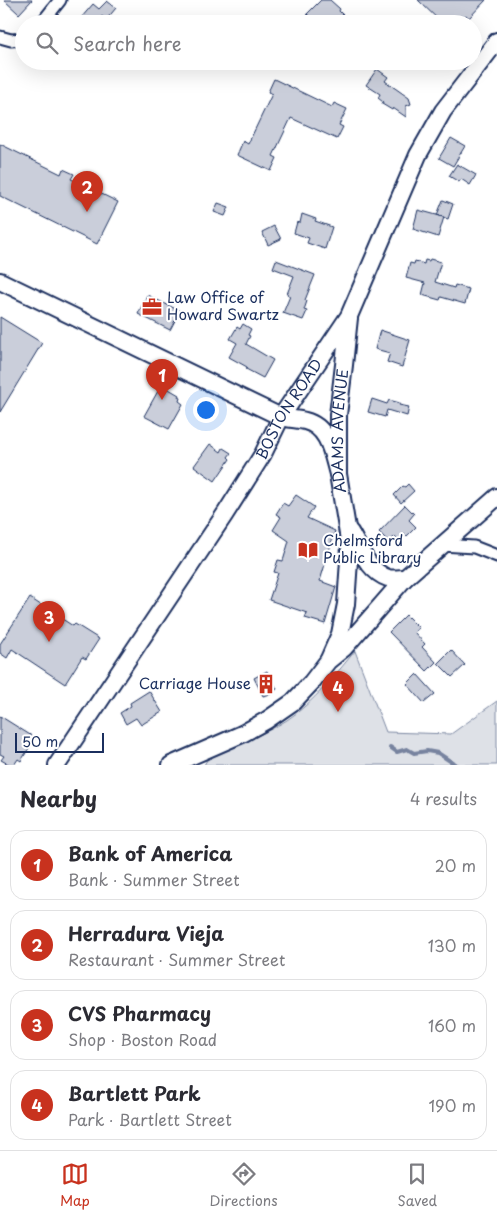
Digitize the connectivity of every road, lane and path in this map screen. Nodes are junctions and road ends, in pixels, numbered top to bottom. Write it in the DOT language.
graph roads {
  1 [pos="59,0"];
  2 [pos="48,15"];
  3 [pos="0,37"];
  4 [pos="15,40"];
  5 [pos="497,41"];
  6 [pos="482,61"];
  7 [pos="475,70"];
  8 [pos="0,281"];
  9 [pos="349,316"];
  10 [pos="281,418"];
  11 [pos="314,425"];
  12 [pos="262,454"];
  13 [pos="338,474"];
  14 [pos="497,497"];
  15 [pos="348,529"];
  16 [pos="442,545"];
  17 [pos="497,556"];
  18 [pos="405,578"];
  19 [pos="328,661"];
  20 [pos="213,747"];
  21 [pos="57,765"];
  22 [pos="171,765"];
  23 [pos="196,765"];
  1 -- 2 [label="street"];
  3 -- 4 [label="street"];
  5 -- 6 [label="main road, BOSTON ROAD"];
  7 -- 9 [label="main road, BOSTON ROAD"];
  8 -- 10 [label="main road"];
  9 -- 10 [label="main road, BOSTON ROAD"];
  9 -- 13 [label="main road, ADAMS AVENUE"];
  10 -- 11 [label="main road"];
  10 -- 12 [label="main road, BOSTON ROAD"];
  11 -- 12 [label="main road"];
  11 -- 13 [label="main road"];
  12 -- 21 [label="main road, BOSTON ROAD"];
  13 -- 15 [label="main road, ADAMS AVENUE"];
  14 -- 16 [label="main road"];
  15 -- 18 [label="main road"];
  15 -- 19 [label="main road, ADAMS AVENUE"];
  16 -- 17 [label="street"];
  16 -- 18 [label="main road"];
  18 -- 19 [label="main road"];
  19 -- 20 [label="main road"];
  20 -- 22 [label="main road"];
  20 -- 23 [label="main road"];
}
